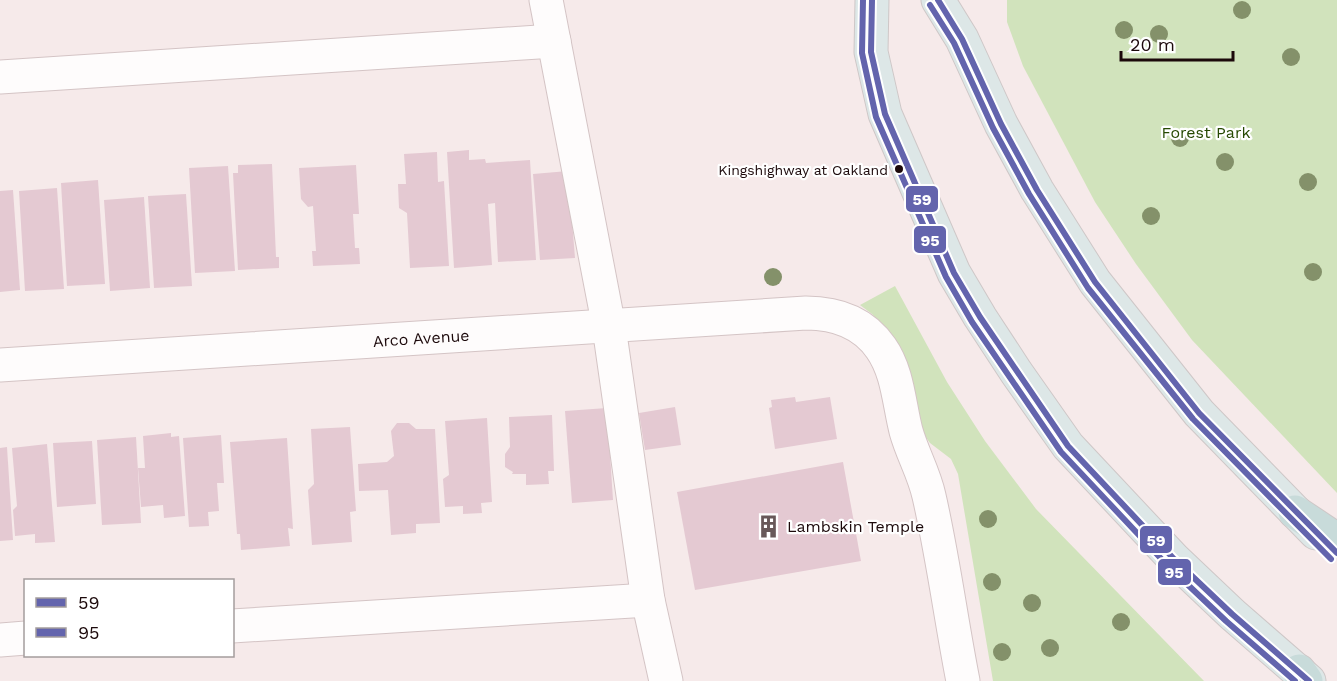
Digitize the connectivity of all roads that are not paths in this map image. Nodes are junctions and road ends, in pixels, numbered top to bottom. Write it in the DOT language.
graph roads {
  1 [pos="546,0"];
  2 [pos="872,0"];
  3 [pos="938,0"];
  4 [pos="554,41"];
  5 [pos="0,77"];
  6 [pos="609,327"];
  7 [pos="0,365"];
  8 [pos="1296,512"];
  9 [pos="1337,540"];
  10 [pos="1337,554"];
  11 [pos="648,600"];
  12 [pos="234,626"];
  13 [pos="24,638"];
  14 [pos="0,640"];
  15 [pos="1305,678"];
  16 [pos="666,681"];
  17 [pos="963,681"];
  1 -- 4 [label="street"];
  2 -- 15 [label="main road"];
  3 -- 8 [label="main road"];
  4 -- 5 [label="street"];
  4 -- 6 [label="street"];
  6 -- 7 [label="street, Arco Avenue"];
  6 -- 11 [label="street"];
  6 -- 17 [label="street, Arco Avenue"];
  8 -- 9 [label="highway"];
  8 -- 10 [label="main road"];
  11 -- 12 [label="street"];
  11 -- 16 [label="street"];
  13 -- 14 [label="street"];
}
